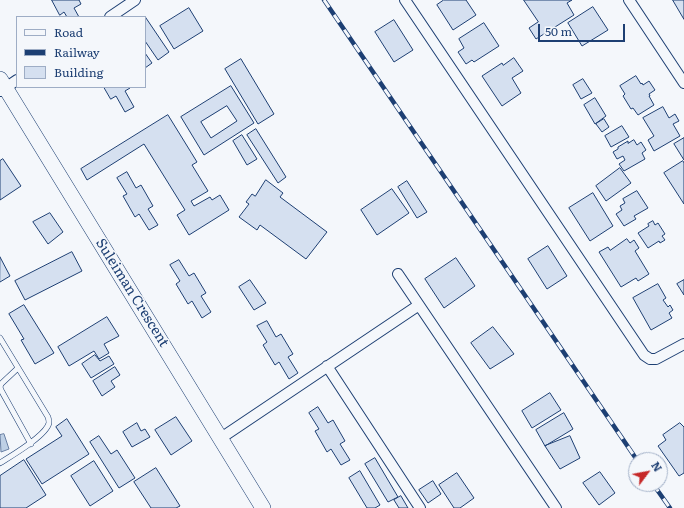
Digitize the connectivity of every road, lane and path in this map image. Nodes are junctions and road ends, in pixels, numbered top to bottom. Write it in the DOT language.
graph roads {
  1 [pos="135,0"];
  2 [pos="405,0"];
  3 [pos="629,0"];
  4 [pos="111,16"];
  5 [pos="684,83"];
  6 [pos="6,85"];
  7 [pos="398,274"];
  8 [pos="418,305"];
  9 [pos="0,338"];
  10 [pos="684,344"];
  11 [pos="327,366"];
  12 [pos="18,368"];
  13 [pos="0,390"];
  14 [pos="221,438"];
  15 [pos="31,444"];
  16 [pos="0,463"];
  17 [pos="263,508"];
  18 [pos="420,508"];
  19 [pos="556,508"];
  1 -- 4 [label="street"];
  2 -- 10 [label="street"];
  3 -- 5 [label="street"];
  6 -- 14 [label="street, Suleiman Crescent"];
  7 -- 8 [label="street"];
  8 -- 11 [label="street"];
  8 -- 19 [label="street"];
  9 -- 12 [label="lane"];
  11 -- 14 [label="street"];
  11 -- 18 [label="street"];
  12 -- 13 [label="lane"];
  12 -- 15 [label="lane"];
  13 -- 15 [label="lane"];
  14 -- 17 [label="street, Suleiman Crescent"];
  15 -- 16 [label="lane"];
}
